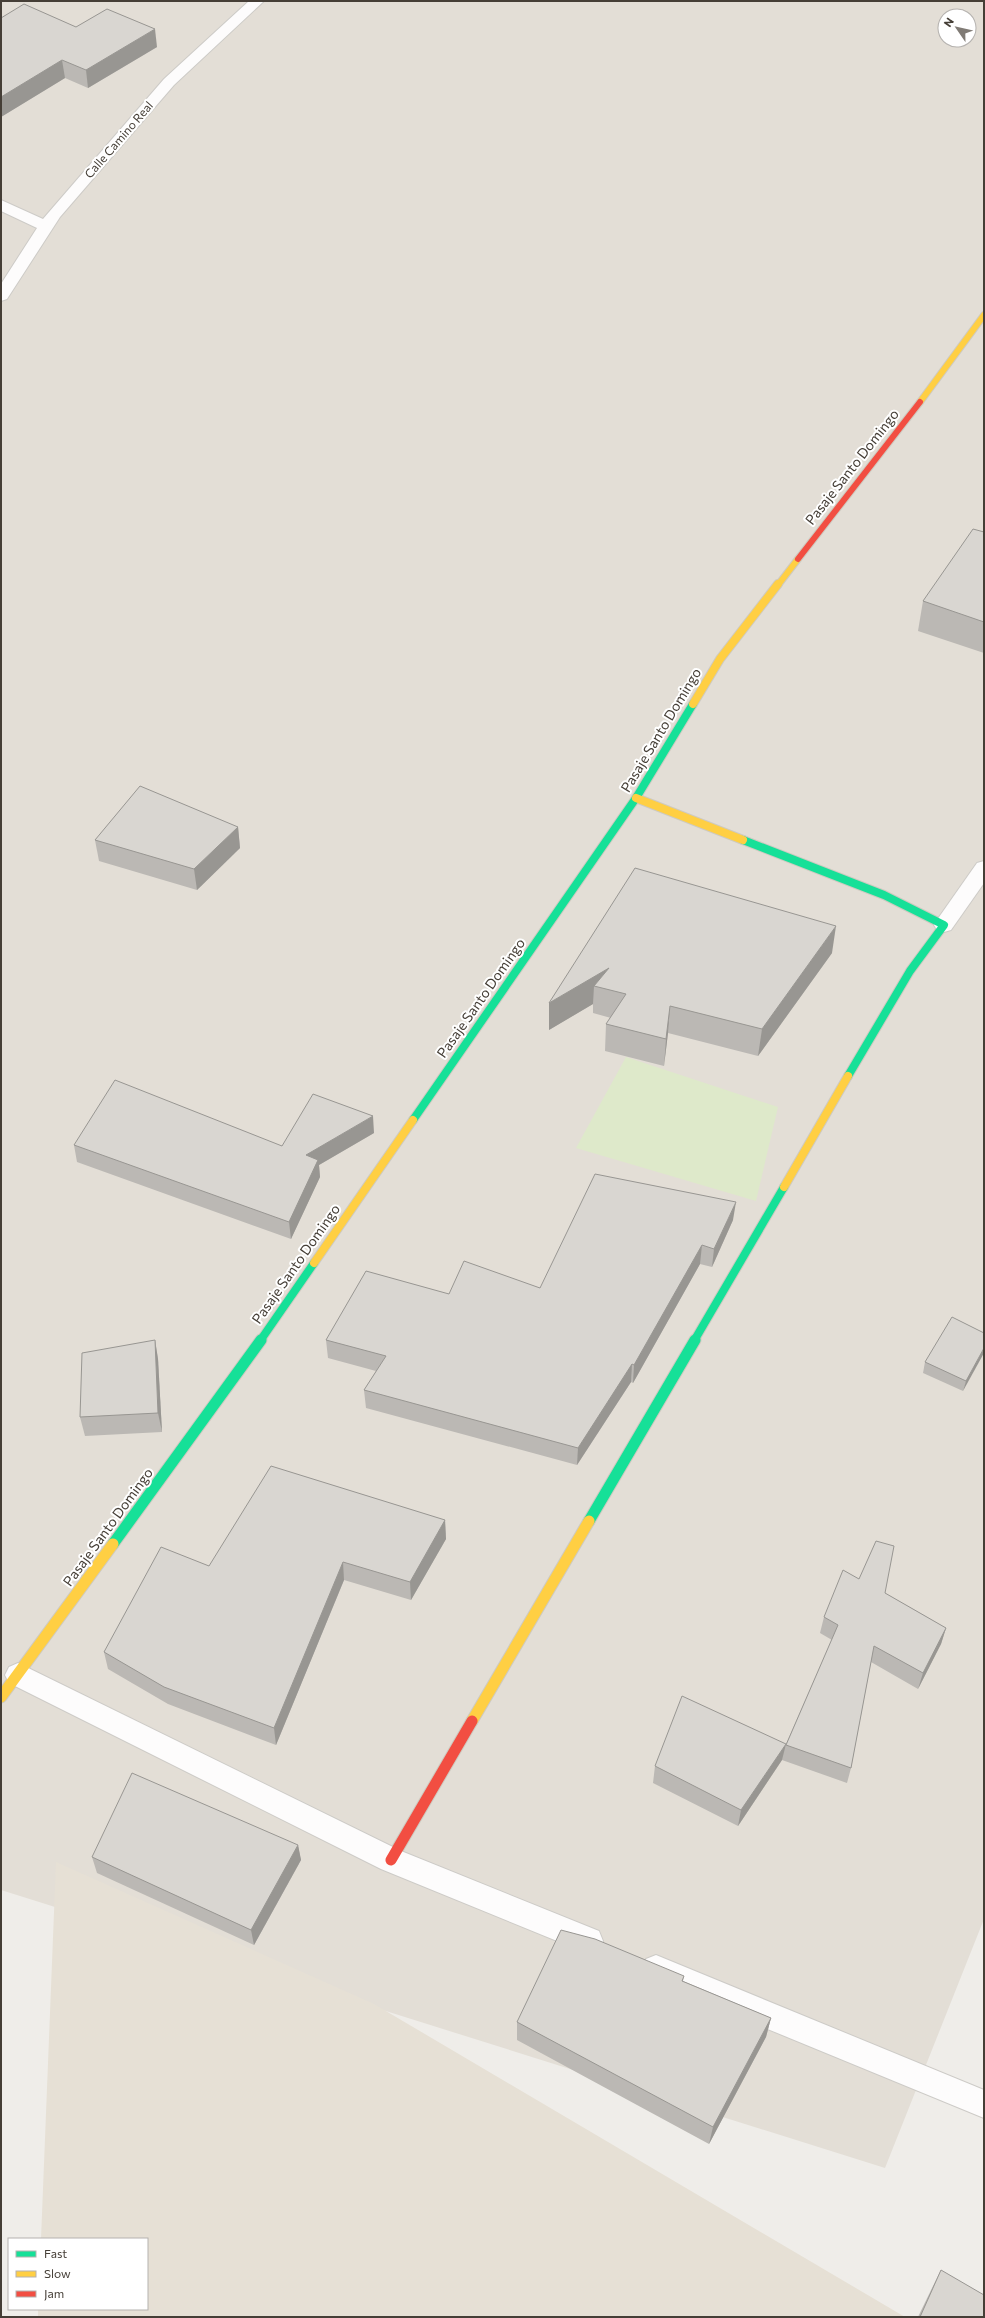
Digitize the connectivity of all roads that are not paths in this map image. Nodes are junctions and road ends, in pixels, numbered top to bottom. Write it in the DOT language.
graph roads {
  1 [pos="257,1"];
  2 [pos="1,205"];
  3 [pos="46,226"];
  4 [pos="1,296"];
  5 [pos="984,315"];
  6 [pos="636,798"];
  7 [pos="984,868"];
  8 [pos="944,925"];
  9 [pos="18,1675"];
  10 [pos="1,1697"];
  11 [pos="391,1860"];
  12 [pos="984,2104"];
  1 -- 3 [label="street, Calle Camino Real"];
  2 -- 3 [label="street"];
  3 -- 4 [label="street, Calle Camino Real"];
  5 -- 6 [label="street, Pasaje Santo Domingo"];
  6 -- 8 [label="street"];
  6 -- 9 [label="street, Pasaje Santo Domingo"];
  7 -- 8 [label="street"];
  8 -- 11 [label="street"];
  9 -- 10 [label="street, Pasaje Santo Domingo"];
  9 -- 11 [label="street"];
  11 -- 12 [label="street"];
}
